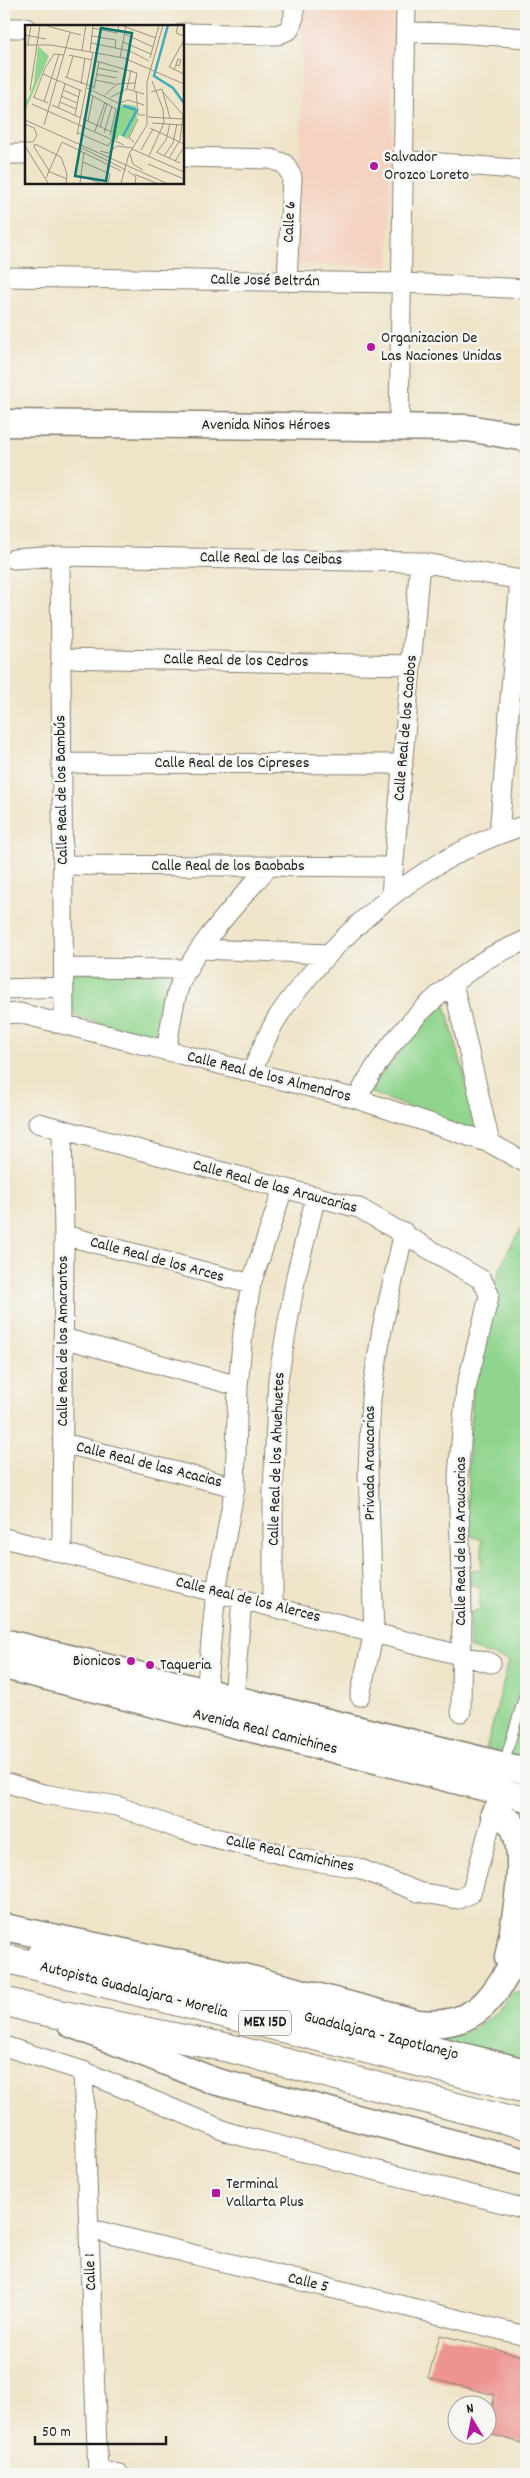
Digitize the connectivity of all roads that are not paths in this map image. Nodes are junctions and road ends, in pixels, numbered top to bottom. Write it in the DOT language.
graph roads {
  1 [pos="294,4"];
  2 [pos="406,4"];
  3 [pos="4,28"];
  4 [pos="25,28"];
  5 [pos="406,32"];
  6 [pos="184,33"];
  7 [pos="526,38"];
  8 [pos="4,154"];
  9 [pos="25,154"];
  10 [pos="184,157"];
  11 [pos="405,160"];
  12 [pos="526,170"];
  13 [pos="4,278"];
  14 [pos="287,281"];
  15 [pos="402,283"];
  16 [pos="526,289"];
  17 [pos="4,423"];
  18 [pos="400,426"];
  19 [pos="526,438"];
  20 [pos="60,556"];
  21 [pos="14,559"];
  22 [pos="420,562"];
  23 [pos="523,580"];
  24 [pos="61,658"];
  25 [pos="411,665"];
  26 [pos="62,762"];
  27 [pos="403,764"];
  28 [pos="526,825"];
  29 [pos="499,834"];
  30 [pos="63,865"];
  31 [pos="269,866"];
  32 [pos="393,867"];
  33 [pos="391,895"];
  34 [pos="526,940"];
  35 [pos="201,949"];
  36 [pos="329,954"];
  37 [pos="189,969"];
  38 [pos="64,978"];
  39 [pos="453,983"];
  40 [pos="4,989"];
  41 [pos="4,1014"];
  42 [pos="64,1025"];
  43 [pos="166,1051"];
  44 [pos="252,1072"];
  45 [pos="357,1099"];
  46 [pos="38,1123"];
  47 [pos="62,1129"];
  48 [pos="490,1143"];
  49 [pos="525,1160"];
  50 [pos="283,1188"];
  51 [pos="316,1196"];
  52 [pos="404,1232"];
  53 [pos="64,1235"];
  54 [pos="251,1284"];
  55 [pos="63,1338"];
  56 [pos="238,1386"];
  57 [pos="63,1443"];
  58 [pos="235,1487"];
  59 [pos="4,1538"];
  60 [pos="62,1552"];
  61 [pos="216,1591"];
  62 [pos="242,1599"];
  63 [pos="273,1606"];
  64 [pos="374,1632"];
  65 [pos="4,1642"];
  66 [pos="461,1654"];
  67 [pos="491,1663"];
  68 [pos="4,1666"];
  69 [pos="526,1689"];
  70 [pos="206,1694"];
  71 [pos="360,1696"];
  72 [pos="233,1712"];
  73 [pos="461,1712"];
  74 [pos="515,1768"];
  75 [pos="4,1782"];
  76 [pos="526,1798"];
  77 [pos="497,1803"];
  78 [pos="4,1927"];
  79 [pos="526,1938"];
  80 [pos="4,1941"];
  81 [pos="4,1958"];
  82 [pos="504,1978"];
  83 [pos="4,2001"];
  84 [pos="33,2009"];
  85 [pos="4,2046"];
  86 [pos="83,2071"];
  87 [pos="526,2072"];
  88 [pos="526,2089"];
  89 [pos="526,2125"];
  90 [pos="526,2162"];
  91 [pos="526,2209"];
  92 [pos="90,2229"];
  93 [pos="526,2336"];
  94 [pos="98,2472"];
  95 [pos="119,2474"];
  1 -- 6 [label="street"];
  2 -- 5 [label="street"];
  3 -- 4 [label="street"];
  5 -- 7 [label="street"];
  5 -- 11 [label="street"];
  8 -- 9 [label="street"];
  10 -- 14 [label="street, Calle 6"];
  11 -- 12 [label="street"];
  11 -- 15 [label="street"];
  13 -- 14 [label="street, Calle José Beltrán"];
  14 -- 15 [label="street, Calle José Beltrán"];
  15 -- 16 [label="street, Calle José Beltrán"];
  15 -- 18 [label="street"];
  17 -- 18 [label="street, Avenida Niños Héroes"];
  18 -- 19 [label="street, Avenida Niños Héroes"];
  20 -- 21 [label="street, Calle Real de las Ceibas"];
  20 -- 22 [label="street, Calle Real de las Ceibas"];
  20 -- 24 [label="street, Calle Real de los Bambús"];
  22 -- 23 [label="street, Calle Real de las Ceibas"];
  22 -- 25 [label="street, Calle Real de los Caobos"];
  23 -- 29 [label="street"];
  24 -- 25 [label="street, Calle Real de los Cedros"];
  24 -- 26 [label="street, Calle Real de los Bambús"];
  25 -- 27 [label="street, Calle Real de los Caobos"];
  26 -- 27 [label="street, Calle Real de los Cipreses"];
  26 -- 30 [label="street, Calle Real de los Bambús"];
  27 -- 32 [label="street, Calle Real de los Caobos"];
  28 -- 29 [label="street"];
  29 -- 33 [label="street"];
  30 -- 31 [label="street, Calle Real de los Baobabs"];
  30 -- 38 [label="street, Calle Real de los Bambús"];
  31 -- 32 [label="street, Calle Real de los Baobabs"];
  31 -- 35 [label="street"];
  32 -- 33 [label="street, Calle Real de los Caobos"];
  33 -- 36 [label="street"];
  34 -- 39 [label="street"];
  35 -- 36 [label="street"];
  35 -- 37 [label="street"];
  36 -- 44 [label="street"];
  37 -- 38 [label="street"];
  37 -- 43 [label="street"];
  38 -- 40 [label="street"];
  38 -- 42 [label="street, Calle Real de los Bambús"];
  39 -- 45 [label="street"];
  39 -- 48 [label="street"];
  41 -- 42 [label="street, Calle Real de los Almendros"];
  42 -- 43 [label="street, Calle Real de los Almendros"];
  43 -- 44 [label="street, Calle Real de los Almendros"];
  44 -- 45 [label="street, Calle Real de los Almendros"];
  45 -- 48 [label="street, Calle Real de los Almendros"];
  46 -- 47 [label="street, Calle Real de las Araucarias"];
  47 -- 50 [label="street, Calle Real de las Araucarias"];
  47 -- 53 [label="street, Calle Real de los Amarantos"];
  48 -- 49 [label="street, Calle Real de los Almendros"];
  50 -- 51 [label="street, Calle Real de las Araucarias"];
  50 -- 54 [label="street"];
  51 -- 52 [label="street, Calle Real de las Araucarias"];
  51 -- 63 [label="street, Calle Real de los Ahuehuetes"];
  52 -- 64 [label="street, Privada Araucarias"];
  52 -- 66 [label="street, Calle Real de las Araucarias"];
  53 -- 54 [label="street, Calle Real de los Arces"];
  53 -- 55 [label="street, Calle Real de los Amarantos"];
  54 -- 56 [label="street"];
  55 -- 56 [label="street"];
  55 -- 57 [label="street, Calle Real de los Amarantos"];
  56 -- 58 [label="street"];
  57 -- 58 [label="street, Calle Real de las Acacias"];
  57 -- 60 [label="street, Calle Real de los Amarantos"];
  58 -- 61 [label="street"];
  59 -- 60 [label="street, Calle Real de los Alerces"];
  60 -- 61 [label="street, Calle Real de los Alerces"];
  61 -- 62 [label="street, Calle Real de los Alerces"];
  61 -- 70 [label="street"];
  62 -- 63 [label="street, Calle Real de los Alerces"];
  62 -- 72 [label="street"];
  63 -- 64 [label="street, Calle Real de los Alerces"];
  64 -- 66 [label="street, Calle Real de los Alerces"];
  64 -- 71 [label="street, Privada Araucarias"];
  65 -- 70 [label="street, Avenida Real Camichines"];
  66 -- 67 [label="street, Calle Real de los Alerces"];
  66 -- 73 [label="street, Calle Real de las Araucarias"];
  68 -- 72 [label="street, Avenida Real Camichines"];
  69 -- 74 [label="lane"];
  70 -- 72 [label="street, Avenida Real Camichines"];
  72 -- 74 [label="street, Avenida Real Camichines"];
  72 -- 77 [label="street, Avenida Real Camichines"];
  75 -- 77 [label="street, Calle Real Camichines"];
  76 -- 77 [label="street, Avenida Real Camichines"];
  77 -- 82 [label="street"];
  78 -- 82 [label="street"];
  79 -- 82 [label="street"];
  80 -- 87 [label="street, Guadalajara - Zapotlanejo"];
  81 -- 88 [label="highway, Autopista Guadalajara - Morelia / MEX 15D"];
  83 -- 84 [label="highway, MEX 15D"];
  84 -- 89 [label="highway, MEX 15D"];
  84 -- 90 [label="street"];
  85 -- 86 [label="street"];
  86 -- 91 [label="street"];
  86 -- 92 [label="street, Calle 1"];
  92 -- 93 [label="street, Calle 5"];
  92 -- 94 [label="street, Calle 1"];
  94 -- 95 [label="street"];
}
